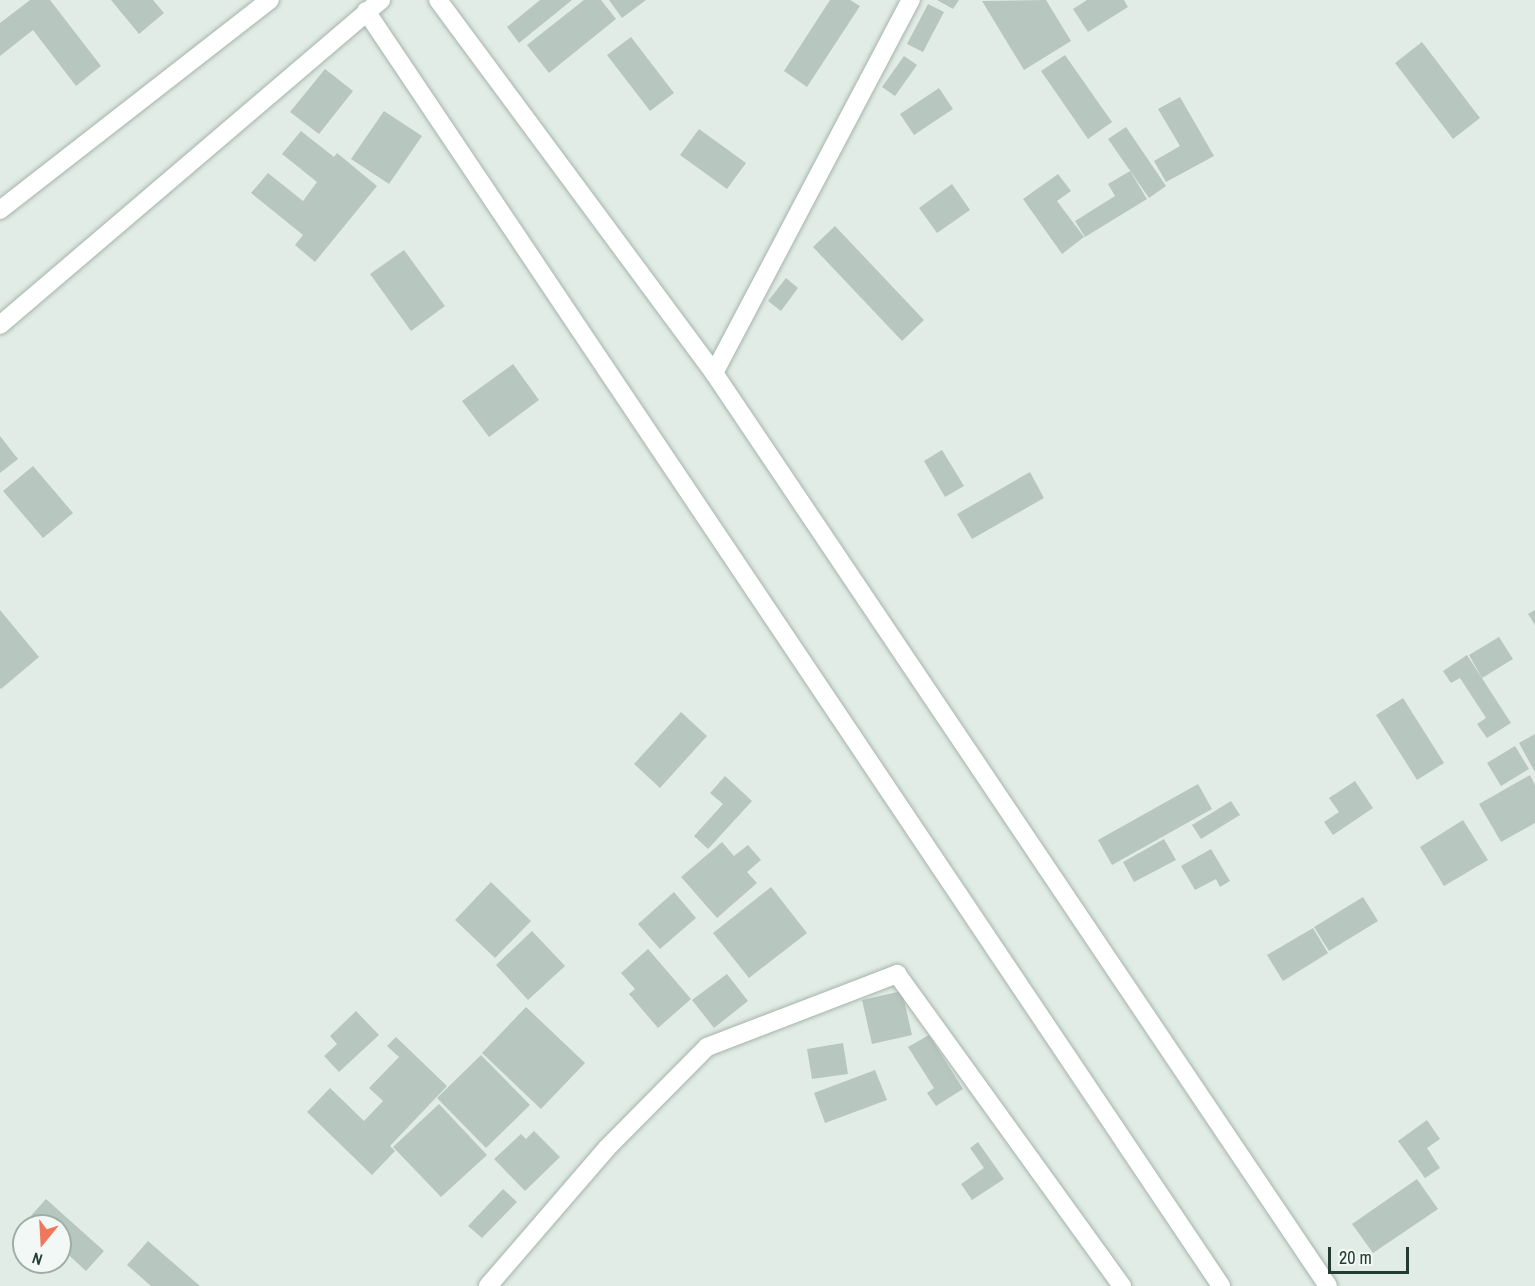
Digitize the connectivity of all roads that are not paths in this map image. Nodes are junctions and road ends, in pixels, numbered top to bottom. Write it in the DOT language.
graph roads {
  1 [pos="270,0"];
  2 [pos="381,0"];
  3 [pos="438,0"];
  4 [pos="911,0"];
  5 [pos="366,11"];
  6 [pos="0,210"];
  7 [pos="0,325"];
  8 [pos="714,373"];
  9 [pos="488,1286"];
  10 [pos="1122,1286"];
  11 [pos="1221,1286"];
  12 [pos="1328,1286"];
  1 -- 6 [label="street"];
  2 -- 5 [label="street"];
  3 -- 8 [label="street"];
  4 -- 8 [label="street"];
  5 -- 7 [label="street"];
  5 -- 11 [label="street"];
  8 -- 12 [label="street"];
  9 -- 10 [label="street"];
}
